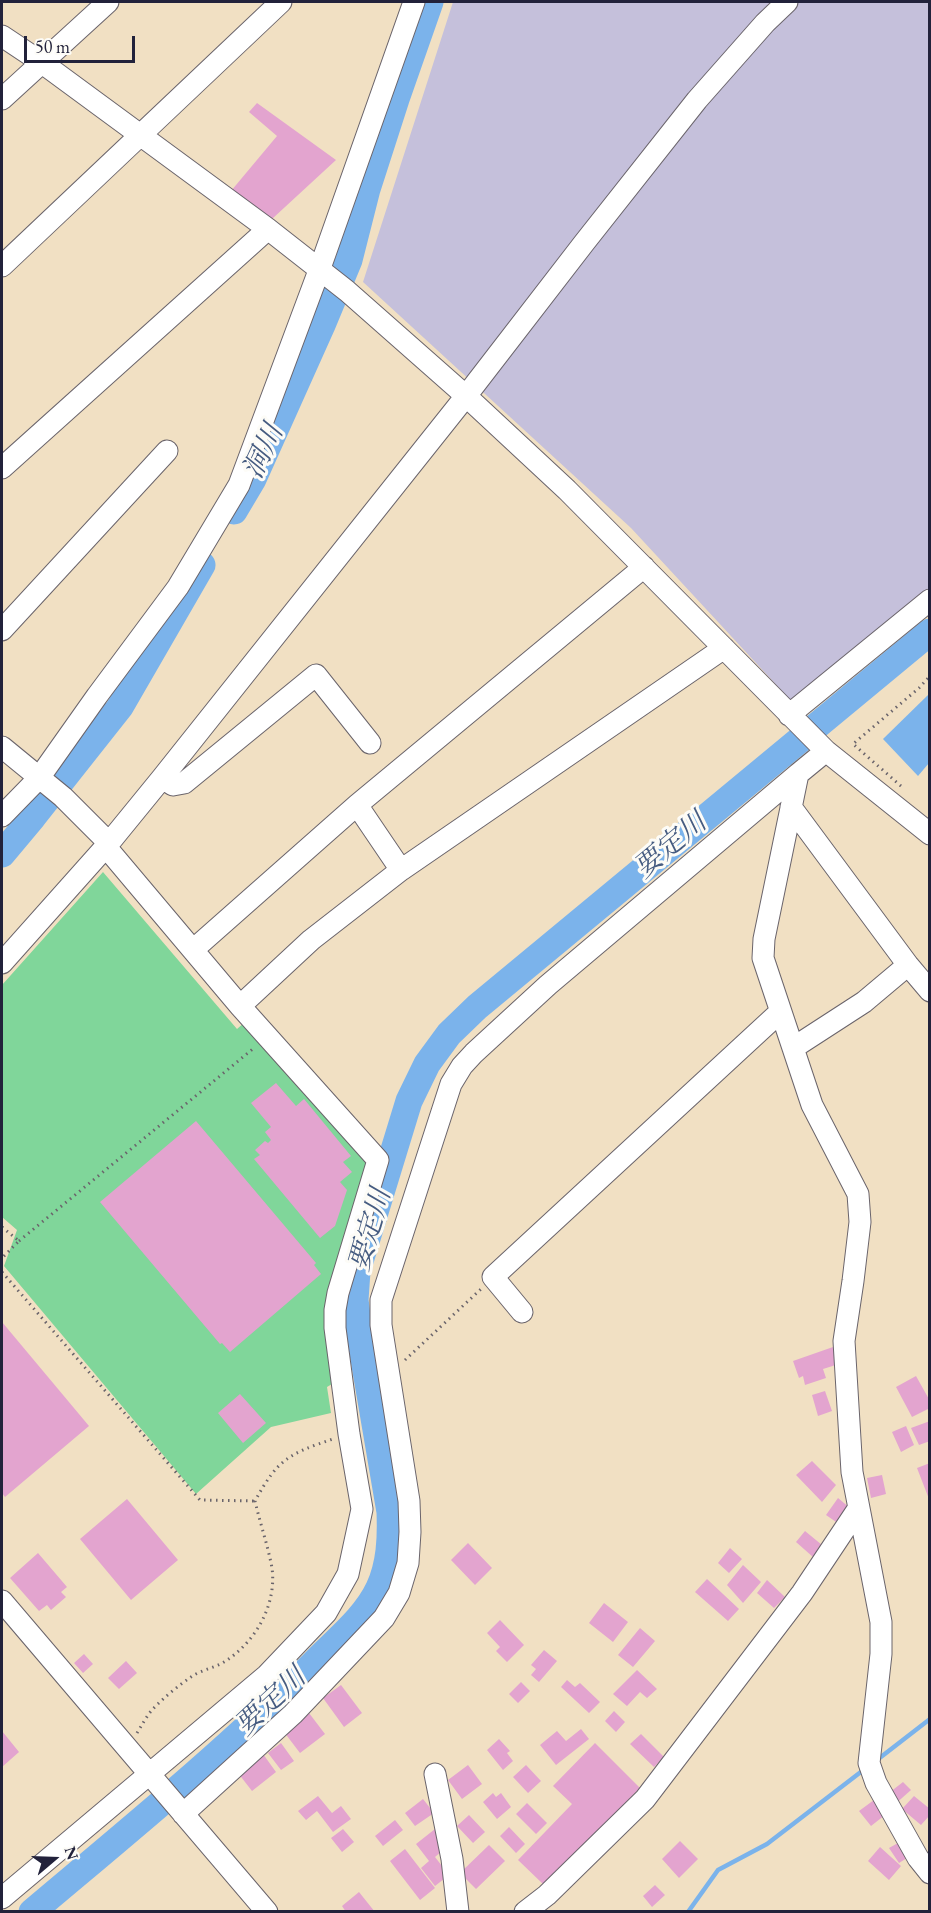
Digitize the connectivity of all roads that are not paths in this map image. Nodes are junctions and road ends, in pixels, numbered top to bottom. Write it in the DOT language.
graph roads {
  1 [pos="108,2"];
  2 [pos="281,2"];
  3 [pos="414,2"];
  4 [pos="787,2"];
  5 [pos="2,36"];
  6 [pos="41,62"];
  7 [pos="2,99"];
  8 [pos="140,135"];
  9 [pos="268,229"];
  10 [pos="2,266"];
  11 [pos="320,268"];
  12 [pos="466,396"];
  13 [pos="167,451"];
  14 [pos="2,468"];
  15 [pos="644,567"];
  16 [pos="930,600"];
  17 [pos="2,630"];
  18 [pos="724,648"];
  19 [pos="789,715"];
  20 [pos="370,743"];
  21 [pos="2,747"];
  22 [pos="826,751"];
  23 [pos="798,774"];
  24 [pos="162,778"];
  25 [pos="42,780"];
  26 [pos="357,805"];
  27 [pos="791,807"];
  28 [pos="2,816"];
  29 [pos="930,834"];
  30 [pos="108,845"];
  31 [pos="401,870"];
  32 [pos="194,949"];
  33 [pos="2,963"];
  34 [pos="908,965"];
  35 [pos="930,991"];
  36 [pos="240,1006"];
  37 [pos="780,1012"];
  38 [pos="793,1048"];
  39 [pos="522,1312"];
  40 [pos="858,1509"];
  41 [pos="2,1601"];
  42 [pos="435,1774"];
  43 [pos="153,1780"];
  44 [pos="181,1812"];
  45 [pos="930,1873"];
  46 [pos="2,1898"];
  47 [pos="267,1911"];
  48 [pos="458,1911"];
  49 [pos="525,1911"];
  1 -- 6 [label="street"];
  2 -- 8 [label="street"];
  3 -- 11 [label="street"];
  4 -- 12 [label="street"];
  5 -- 6 [label="street"];
  6 -- 7 [label="street"];
  6 -- 8 [label="street"];
  8 -- 9 [label="street"];
  8 -- 10 [label="street"];
  9 -- 11 [label="street"];
  9 -- 14 [label="street"];
  11 -- 12 [label="street"];
  11 -- 25 [label="street"];
  12 -- 15 [label="street"];
  12 -- 24 [label="street"];
  13 -- 17 [label="street"];
  15 -- 18 [label="street"];
  15 -- 26 [label="street"];
  16 -- 19 [label="street"];
  18 -- 19 [label="street"];
  18 -- 31 [label="street"];
  19 -- 22 [label="street"];
  20 -- 24 [label="street"];
  21 -- 25 [label="street"];
  22 -- 23 [label="street"];
  22 -- 29 [label="street"];
  23 -- 27 [label="street"];
  23 -- 44 [label="street"];
  24 -- 30 [label="street"];
  25 -- 28 [label="street"];
  25 -- 30 [label="street"];
  26 -- 31 [label="street"];
  26 -- 32 [label="street"];
  27 -- 34 [label="street"];
  27 -- 37 [label="street"];
  30 -- 32 [label="street"];
  30 -- 33 [label="street"];
  31 -- 36 [label="street"];
  32 -- 36 [label="street"];
  34 -- 35 [label="street"];
  34 -- 38 [label="street"];
  36 -- 43 [label="street"];
  37 -- 38 [label="street"];
  37 -- 39 [label="street"];
  38 -- 40 [label="street"];
  40 -- 45 [label="street"];
  40 -- 49 [label="street"];
  41 -- 43 [label="street"];
  42 -- 48 [label="street"];
  43 -- 44 [label="street"];
  43 -- 46 [label="street"];
  44 -- 47 [label="street"];
}
